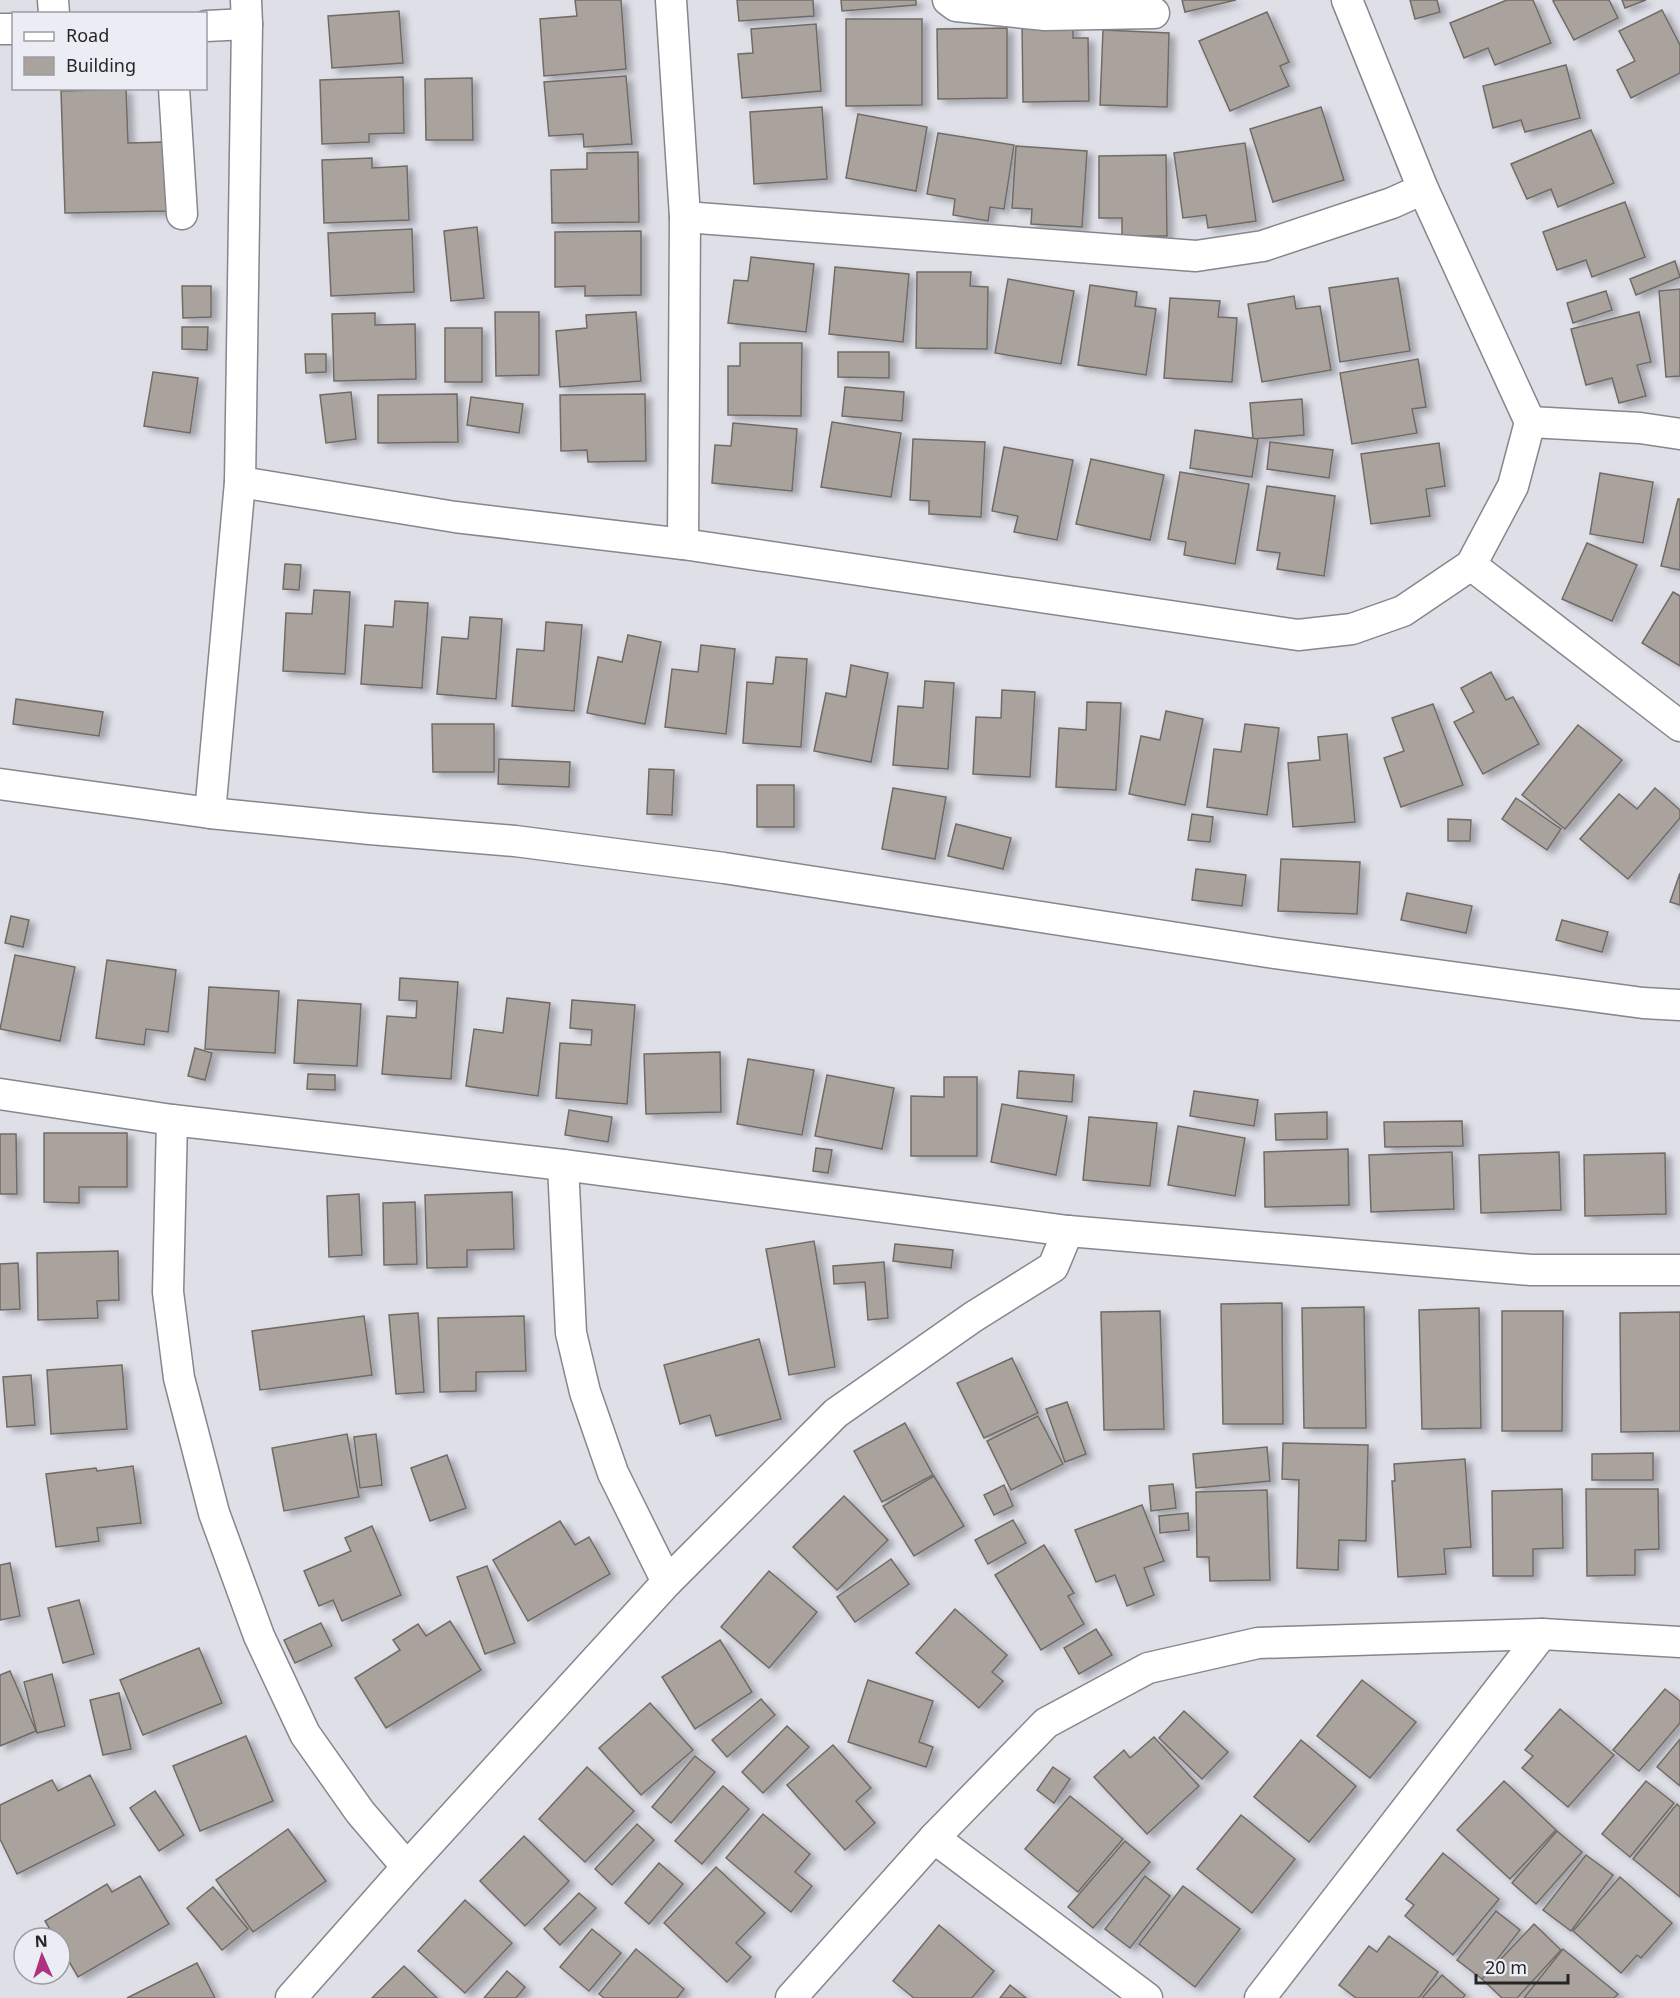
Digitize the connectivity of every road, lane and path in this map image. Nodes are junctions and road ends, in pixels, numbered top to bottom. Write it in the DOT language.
graph roads {
  1 [pos="671,0"];
  2 [pos="948,0"];
  3 [pos="1347,0"];
  4 [pos="246,12"];
  5 [pos="1154,13"];
  6 [pos="207,26"];
  7 [pos="174,90"];
  8 [pos="1424,189"];
  9 [pos="182,214"];
  10 [pos="685,217"];
  11 [pos="1530,422"];
  12 [pos="1680,434"];
  13 [pos="240,483"];
  14 [pos="683,544"];
  15 [pos="1471,565"];
  16 [pos="1680,726"];
  17 [pos="0,784"];
  18 [pos="210,813"];
  19 [pos="1680,1005"];
  20 [pos="0,1094"];
  21 [pos="172,1120"];
  22 [pos="563,1165"];
  23 [pos="1068,1231"];
  24 [pos="1680,1270"];
  25 [pos="667,1582"];
  26 [pos="1542,1634"];
  27 [pos="1680,1642"];
  28 [pos="934,1838"];
  29 [pos="407,1867"];
  30 [pos="291,1998"];
  31 [pos="791,1998"];
  32 [pos="1147,1998"];
  33 [pos="1260,1998"];
  1 -- 10 [label="street"];
  2 -- 5 [label="street"];
  3 -- 8 [label="street"];
  4 -- 6 [label="street"];
  4 -- 13 [label="street"];
  7 -- 9 [label="street"];
  8 -- 10 [label="street"];
  8 -- 11 [label="street"];
  10 -- 14 [label="street"];
  11 -- 12 [label="street"];
  11 -- 15 [label="street"];
  13 -- 14 [label="street"];
  13 -- 18 [label="street"];
  14 -- 15 [label="street"];
  15 -- 16 [label="street"];
  17 -- 18 [label="street"];
  18 -- 19 [label="street"];
  20 -- 21 [label="street"];
  21 -- 22 [label="street"];
  21 -- 29 [label="street"];
  22 -- 23 [label="street"];
  22 -- 25 [label="street"];
  23 -- 24 [label="street"];
  23 -- 25 [label="street"];
  25 -- 29 [label="street"];
  26 -- 27 [label="street"];
  26 -- 28 [label="street"];
  26 -- 33 [label="street"];
  28 -- 31 [label="street"];
  28 -- 32 [label="street"];
  29 -- 30 [label="street"];
}
